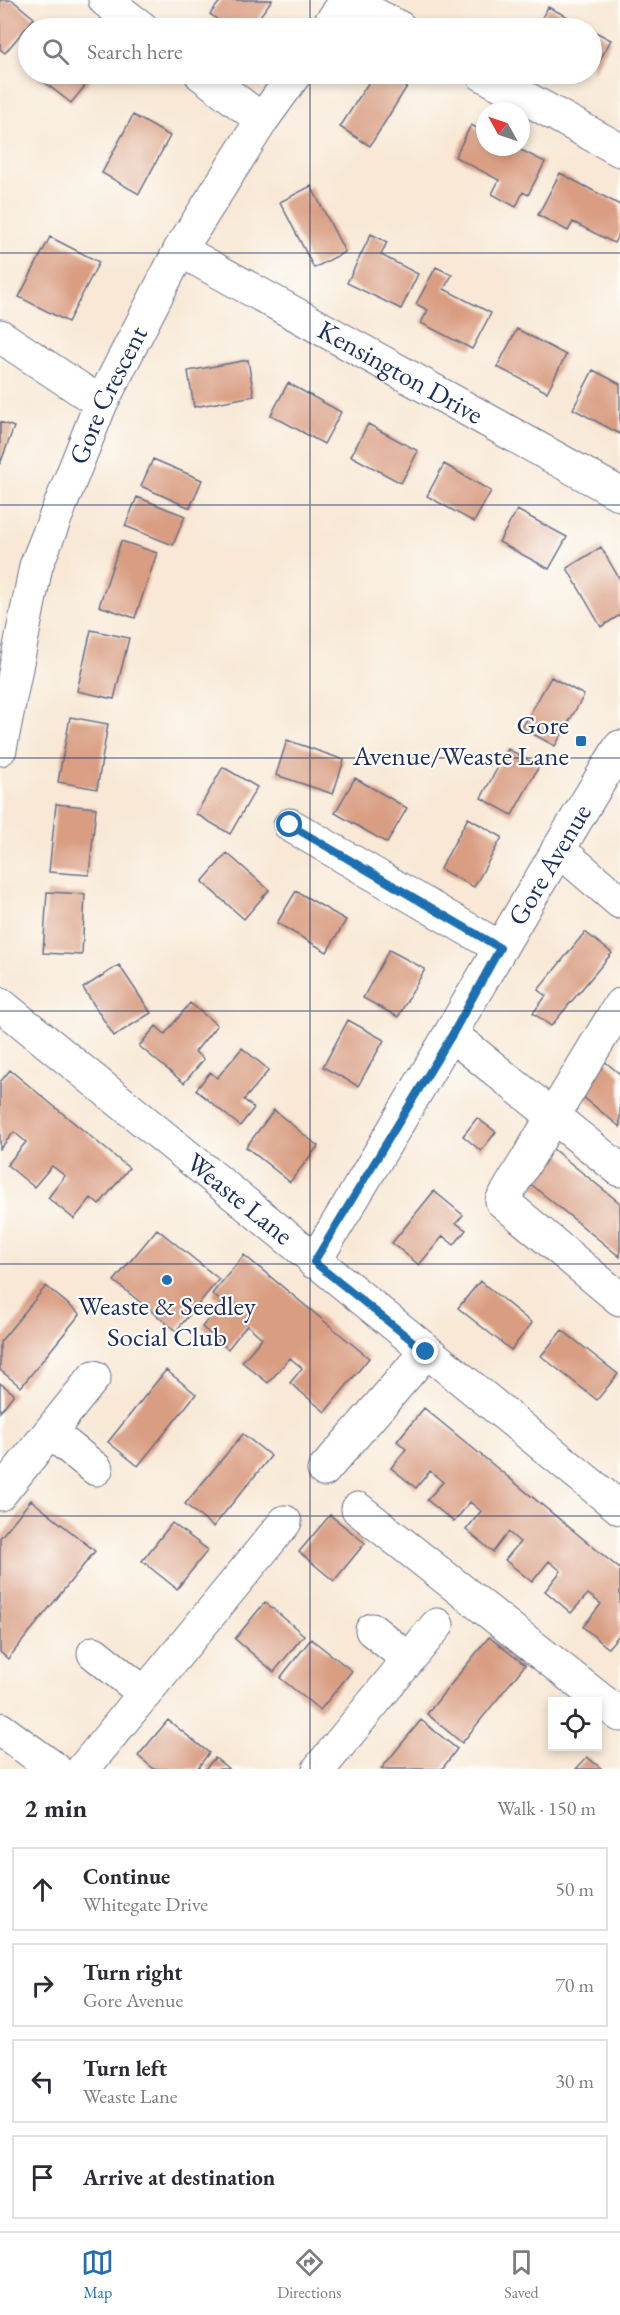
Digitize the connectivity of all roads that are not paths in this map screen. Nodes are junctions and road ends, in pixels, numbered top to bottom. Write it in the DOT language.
graph roads {
  1 [pos="105,0"];
  2 [pos="347,0"];
  3 [pos="129,18"];
  4 [pos="334,18"];
  5 [pos="381,18"];
  6 [pos="214,84"];
  7 [pos="288,84"];
  8 [pos="500,84"];
  9 [pos="262,120"];
  10 [pos="620,150"];
  11 [pos="180,250"];
  12 [pos="0,336"];
  13 [pos="101,403"];
  14 [pos="620,494"];
  15 [pos="620,747"];
  16 [pos="0,749"];
  17 [pos="290,825"];
  18 [pos="558,849"];
  19 [pos="620,902"];
  20 [pos="500,948"];
  21 [pos="2,1011"];
  22 [pos="617,1018"];
  23 [pos="452,1035"];
  24 [pos="553,1116"];
  25 [pos="620,1170"];
  26 [pos="314,1262"];
  27 [pos="620,1299"];
  28 [pos="426,1352"];
  29 [pos="94,1377"];
  30 [pos="50,1432"];
  31 [pos="96,1469"];
  32 [pos="324,1470"];
  33 [pos="0,1494"];
  34 [pos="620,1508"];
  35 [pos="358,1509"];
  36 [pos="285,1522"];
  37 [pos="437,1625"];
  38 [pos="372,1630"];
  39 [pos="94,1653"];
  40 [pos="408,1659"];
  41 [pos="145,1694"];
  42 [pos="620,1715"];
  43 [pos="0,1729"];
  44 [pos="55,1769"];
  45 [pos="83,1769"];
  46 [pos="319,1769"];
  1 -- 3 [label="street"];
  2 -- 4 [label="street"];
  2 -- 5 [label="street"];
  6 -- 9 [label="street"];
  7 -- 9 [label="street, Gore Crescent"];
  8 -- 10 [label="street"];
  9 -- 11 [label="street, Gore Crescent"];
  11 -- 13 [label="street, Gore Crescent"];
  11 -- 14 [label="street, Kensington Drive"];
  12 -- 13 [label="street"];
  13 -- 16 [label="street, Gore Crescent"];
  15 -- 18 [label="street, Gore Avenue"];
  17 -- 20 [label="street"];
  18 -- 19 [label="street"];
  18 -- 20 [label="street, Gore Avenue"];
  20 -- 23 [label="street, Gore Avenue"];
  21 -- 26 [label="street, Weaste Lane"];
  22 -- 24 [label="street"];
  23 -- 24 [label="street"];
  23 -- 26 [label="street, Gore Avenue"];
  24 -- 25 [label="street"];
  24 -- 27 [label="street"];
  26 -- 28 [label="street, Weaste Lane"];
  28 -- 32 [label="street"];
  28 -- 34 [label="street, Weaste Lane"];
  29 -- 30 [label="street"];
  30 -- 31 [label="street"];
  30 -- 33 [label="street"];
  35 -- 42 [label="street"];
  36 -- 41 [label="street"];
  37 -- 40 [label="street"];
  38 -- 40 [label="street"];
  39 -- 41 [label="street"];
  40 -- 46 [label="street"];
  41 -- 45 [label="street"];
  43 -- 44 [label="street"];
}
